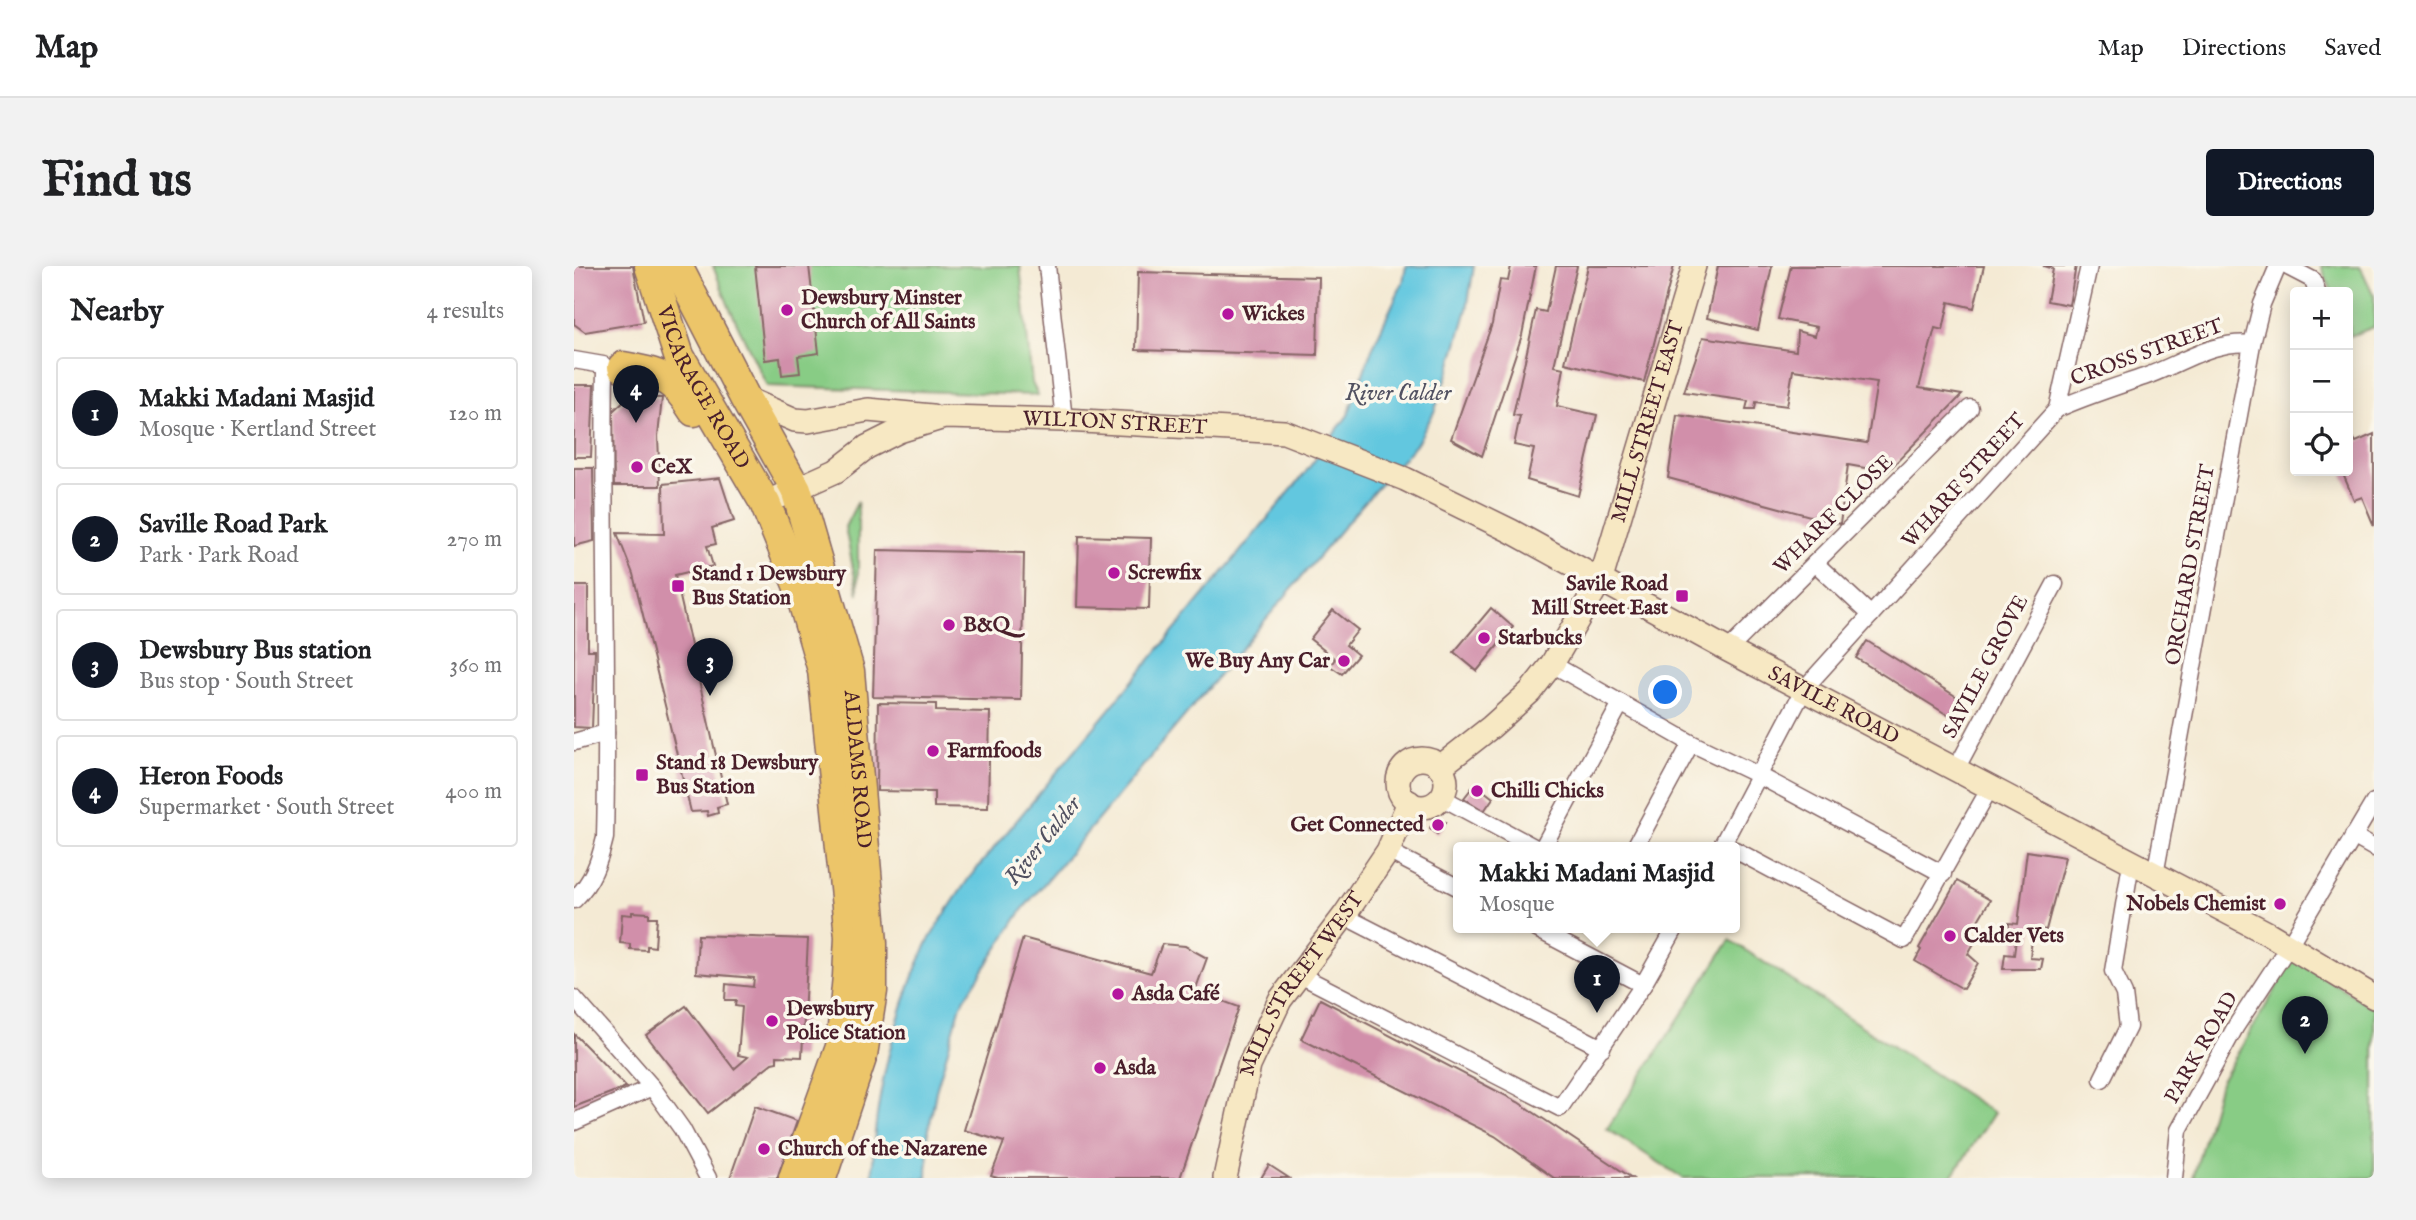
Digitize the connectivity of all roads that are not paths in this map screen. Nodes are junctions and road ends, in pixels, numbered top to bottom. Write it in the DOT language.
graph roads {
  1 [pos="1047,266"];
  2 [pos="1694,266"];
  3 [pos="2089,266"];
  4 [pos="2278,266"];
  5 [pos="2286,266"];
  6 [pos="669,267"];
  7 [pos="2315,287"];
  8 [pos="2252,344"];
  9 [pos="668,359"];
  10 [pos="574,360"];
  11 [pos="614,369"];
  12 [pos="745,398"];
  13 [pos="1970,408"];
  14 [pos="2057,409"];
  15 [pos="944,417"];
  16 [pos="1064,420"];
  17 [pos="1284,432"];
  18 [pos="738,458"];
  19 [pos="796,489"];
  20 [pos="765,503"];
  21 [pos="1815,563"];
  22 [pos="1601,579"];
  23 [pos="2054,583"];
  24 [pos="1871,615"];
  25 [pos="1728,650"];
  26 [pos="1552,664"];
  27 [pos="1804,689"];
  28 [pos="1620,703"];
  29 [pos="606,733"];
  30 [pos="574,742"];
  31 [pos="1691,743"];
  32 [pos="1440,767"];
  33 [pos="1955,771"];
  34 [pos="1758,775"];
  35 [pos="1990,788"];
  36 [pos="1441,797"];
  37 [pos="1409,802"];
  38 [pos="2374,802"];
  39 [pos="2353,836"];
  40 [pos="1525,842"];
  41 [pos="1546,842"];
  42 [pos="1638,842"];
  43 [pos="1729,842"];
  44 [pos="2374,848"];
  45 [pos="1388,851"];
  46 [pos="1740,854"];
  47 [pos="2131,863"];
  48 [pos="1943,874"];
  49 [pos="2155,875"];
  50 [pos="1453,885"];
  51 [pos="574,900"];
  52 [pos="1344,916"];
  53 [pos="1544,933"];
  54 [pos="1672,933"];
  55 [pos="2288,947"];
  56 [pos="1300,975"];
  57 [pos="1643,985"];
  58 [pos="2374,996"];
  59 [pos="574,998"];
  60 [pos="1602,1048"];
  61 [pos="851,1051"];
  62 [pos="2102,1079"];
  63 [pos="652,1087"];
  64 [pos="574,1122"];
  65 [pos="708,1178"];
  66 [pos="794,1178"];
  67 [pos="821,1178"];
  68 [pos="1225,1178"];
  69 [pos="2174,1178"];
  1 -- 16 [label="street"];
  2 -- 22 [label="main road, MILL STREET EAST"];
  3 -- 14 [label="street, WHARF STREET"];
  4 -- 8 [label="street, ORCHARD STREET"];
  5 -- 7 [label="street"];
  6 -- 9 [label="highway"];
  6 -- 12 [label="highway, VICARAGE ROAD"];
  8 -- 14 [label="street, CROSS STREET"];
  8 -- 49 [label="street, ORCHARD STREET"];
  9 -- 11 [label="street"];
  9 -- 18 [label="highway, VICARAGE ROAD"];
  10 -- 11 [label="street"];
  11 -- 18 [label="highway"];
  11 -- 29 [label="street"];
  12 -- 15 [label="main road, WILTON STREET"];
  12 -- 19 [label="highway, VICARAGE ROAD"];
  13 -- 21 [label="street, WHARF CLOSE"];
  14 -- 24 [label="street, WHARF STREET"];
  15 -- 16 [label="main road, WILTON STREET"];
  15 -- 19 [label="main road, WILTON STREET"];
  16 -- 17 [label="main road, WILTON STREET"];
  17 -- 22 [label="main road, SAVILE ROAD"];
  18 -- 20 [label="highway, VICARAGE ROAD"];
  19 -- 20 [label="main road, WILTON STREET"];
  19 -- 61 [label="highway, ALDAMS ROAD"];
  20 -- 61 [label="highway, ALDAMS ROAD"];
  21 -- 24 [label="street"];
  21 -- 25 [label="street, WHARF CLOSE"];
  22 -- 25 [label="main road, SAVILE ROAD"];
  22 -- 26 [label="main road"];
  23 -- 33 [label="street, SAVILE GROVE"];
  24 -- 27 [label="street, WHARF STREET"];
  25 -- 27 [label="main road, SAVILE ROAD"];
  26 -- 28 [label="street"];
  26 -- 32 [label="main road"];
  27 -- 33 [label="main road, SAVILE ROAD"];
  27 -- 34 [label="street, WHARF STREET"];
  28 -- 31 [label="street"];
  28 -- 41 [label="street"];
  29 -- 30 [label="street"];
  29 -- 51 [label="street"];
  31 -- 34 [label="street"];
  31 -- 42 [label="street"];
  32 -- 36 [label="main road"];
  32 -- 37 [label="main road"];
  33 -- 35 [label="main road, SAVILE ROAD"];
  34 -- 43 [label="street, WHARF STREET"];
  34 -- 48 [label="street"];
  35 -- 47 [label="main road, SAVILE ROAD"];
  35 -- 48 [label="street"];
  36 -- 37 [label="main road"];
  36 -- 40 [label="street"];
  37 -- 45 [label="main road, MILL STREET WEST"];
  38 -- 39 [label="street, PARK ROAD"];
  39 -- 44 [label="street"];
  39 -- 55 [label="street, PARK ROAD"];
  45 -- 50 [label="street"];
  45 -- 52 [label="main road, MILL STREET WEST"];
  46 -- 48 [label="street"];
  47 -- 49 [label="main road, SAVILE ROAD"];
  47 -- 62 [label="street"];
  49 -- 55 [label="main road, SAVILE ROAD"];
  52 -- 56 [label="main road, MILL STREET WEST"];
  52 -- 60 [label="street"];
  53 -- 57 [label="street"];
  54 -- 57 [label="street"];
  55 -- 58 [label="main road, SAVILE ROAD"];
  55 -- 69 [label="street, PARK ROAD"];
  56 -- 60 [label="street"];
  56 -- 68 [label="main road, MILL STREET WEST"];
  57 -- 60 [label="street"];
  59 -- 63 [label="street"];
  61 -- 66 [label="highway"];
  61 -- 67 [label="highway"];
  63 -- 64 [label="street"];
  63 -- 65 [label="street"];
}
